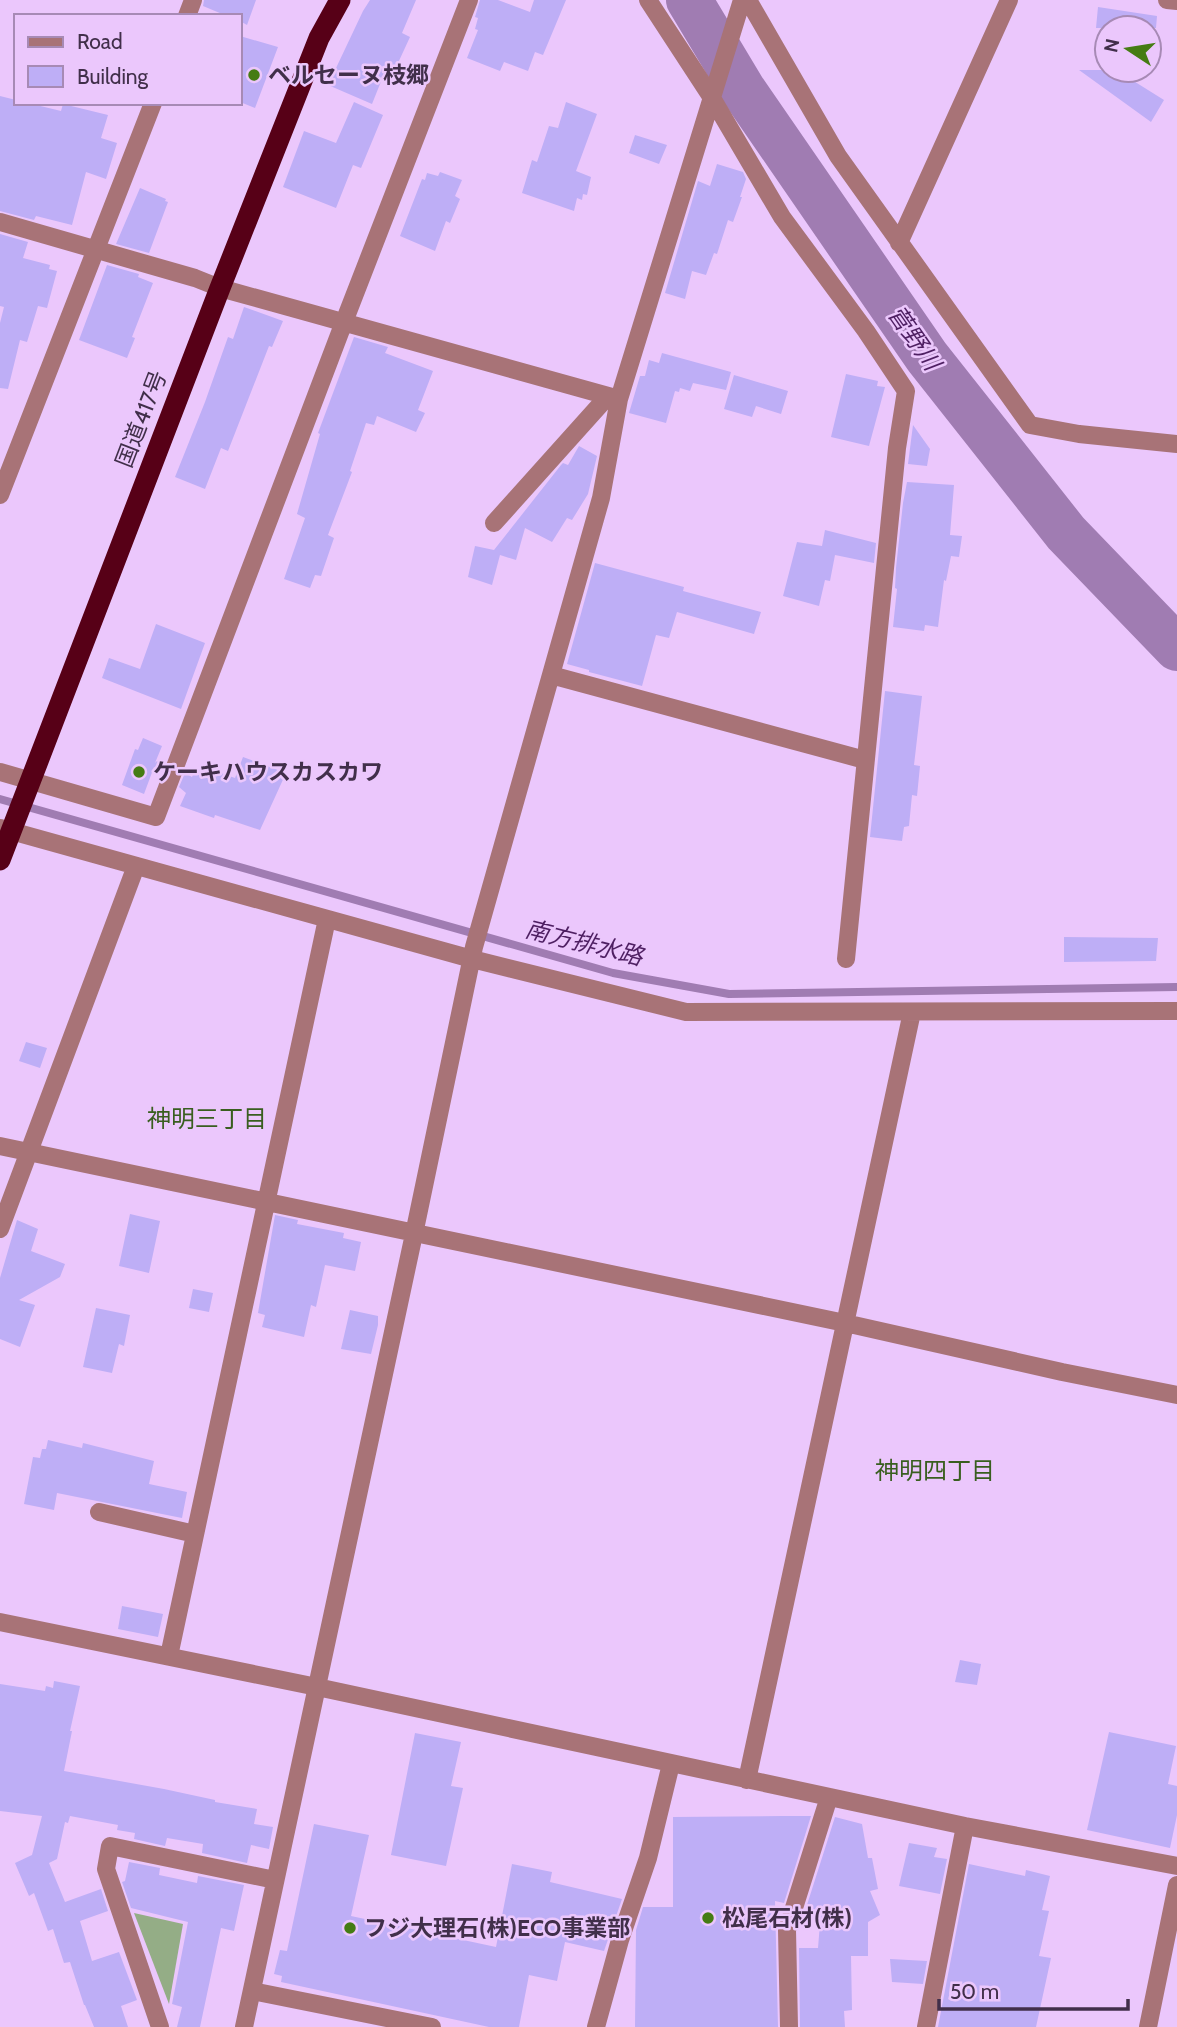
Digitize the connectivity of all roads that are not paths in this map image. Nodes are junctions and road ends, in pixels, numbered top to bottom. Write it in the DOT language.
graph roads {
  1 [pos="340,0"];
  2 [pos="469,0"];
  3 [pos="648,0"];
  4 [pos="1009,0"];
  5 [pos="1167,0"];
  6 [pos="1177,1"];
  7 [pos="742,2"];
  8 [pos="713,94"];
  9 [pos="152,105"];
  10 [pos="0,222"];
  11 [pos="900,243"];
  12 [pos="96,249"];
  13 [pos="220,288"];
  14 [pos="344,322"];
  15 [pos="614,397"];
  16 [pos="1177,444"];
  17 [pos="0,495"];
  18 [pos="494,523"];
  19 [pos="551,675"];
  20 [pos="865,760"];
  21 [pos="0,772"];
  22 [pos="29,785"];
  23 [pos="9,827"];
  24 [pos="0,860"];
  25 [pos="136,866"];
  26 [pos="327,919"];
  27 [pos="473,953"];
  28 [pos="846,960"];
  29 [pos="1177,1011"];
  30 [pos="912,1012"];
  31 [pos="0,1146"];
  32 [pos="30,1153"];
  33 [pos="266,1203"];
  34 [pos="0,1229"];
  35 [pos="414,1234"];
  36 [pos="845,1323"];
  37 [pos="1177,1395"];
  38 [pos="99,1512"];
  39 [pos="195,1534"];
  40 [pos="0,1622"];
  41 [pos="169,1656"];
  42 [pos="317,1687"];
  43 [pos="671,1764"];
  44 [pos="747,1780"];
  45 [pos="829,1797"];
  46 [pos="965,1826"];
  47 [pos="1177,1866"];
  48 [pos="275,1880"];
  49 [pos="1177,1885"];
  50 [pos="252,1991"];
  51 [pos="160,2027"];
  52 [pos="244,2027"];
  53 [pos="432,2027"];
  54 [pos="596,2027"];
  55 [pos="789,2027"];
  56 [pos="926,2027"];
  57 [pos="1148,2027"];
  1 -- 13 [label="highway, 国道417号"];
  2 -- 14 [label="street"];
  3 -- 8 [label="street"];
  4 -- 11 [label="street"];
  5 -- 6 [label="street"];
  7 -- 8 [label="street"];
  7 -- 11 [label="street"];
  8 -- 15 [label="street"];
  8 -- 20 [label="street"];
  9 -- 12 [label="street"];
  10 -- 12 [label="street"];
  11 -- 16 [label="street"];
  12 -- 13 [label="street"];
  12 -- 17 [label="street"];
  13 -- 14 [label="street"];
  13 -- 22 [label="highway, 国道417号"];
  14 -- 15 [label="street"];
  14 -- 22 [label="street"];
  15 -- 18 [label="street"];
  15 -- 19 [label="street"];
  19 -- 20 [label="street"];
  19 -- 27 [label="street"];
  20 -- 28 [label="street"];
  21 -- 22 [label="street"];
  22 -- 23 [label="highway, 国道417号"];
  23 -- 24 [label="highway, 国道417号"];
  23 -- 25 [label="street"];
  25 -- 26 [label="street"];
  25 -- 32 [label="street"];
  26 -- 27 [label="street"];
  26 -- 33 [label="street"];
  27 -- 30 [label="street"];
  27 -- 35 [label="street"];
  29 -- 30 [label="street"];
  30 -- 36 [label="street"];
  31 -- 32 [label="street"];
  32 -- 33 [label="street"];
  32 -- 34 [label="street"];
  33 -- 35 [label="street"];
  33 -- 39 [label="street"];
  35 -- 36 [label="street"];
  35 -- 42 [label="street"];
  36 -- 37 [label="street"];
  36 -- 44 [label="street"];
  38 -- 39 [label="street"];
  39 -- 41 [label="street"];
  40 -- 41 [label="street"];
  41 -- 42 [label="street"];
  42 -- 43 [label="street"];
  42 -- 48 [label="street"];
  43 -- 44 [label="street"];
  43 -- 54 [label="street"];
  44 -- 45 [label="street"];
  45 -- 46 [label="street"];
  45 -- 55 [label="street"];
  46 -- 47 [label="street"];
  46 -- 56 [label="street"];
  48 -- 50 [label="street"];
  48 -- 51 [label="street"];
  49 -- 57 [label="street"];
  50 -- 52 [label="street"];
  50 -- 53 [label="street"];
}
